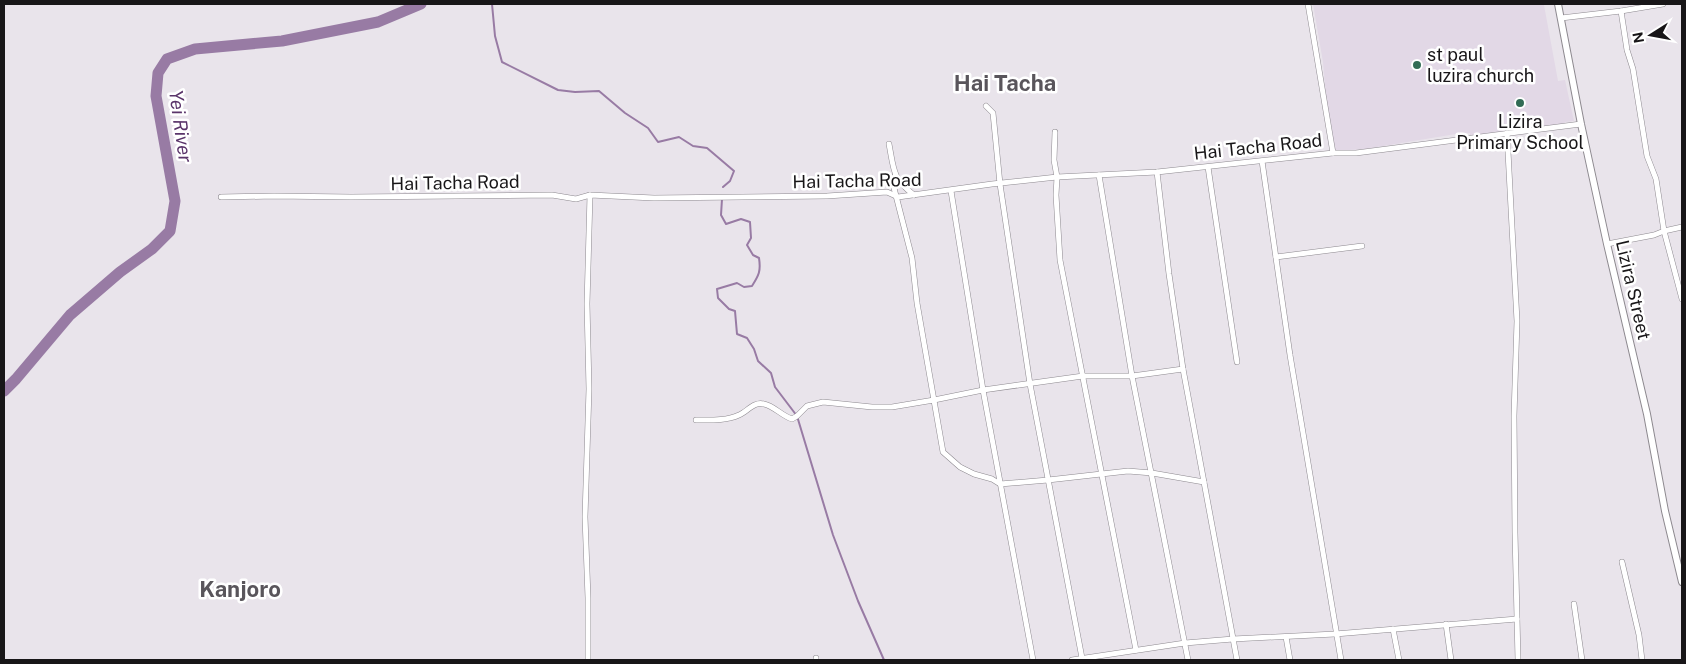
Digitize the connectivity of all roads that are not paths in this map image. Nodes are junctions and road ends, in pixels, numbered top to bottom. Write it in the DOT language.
graph roads {
  1 [pos="1308,4"];
  2 [pos="1558,4"];
  3 [pos="1663,4"];
  4 [pos="1622,11"];
  5 [pos="1561,18"];
  6 [pos="986,106"];
  7 [pos="1581,124"];
  8 [pos="1055,132"];
  9 [pos="1507,133"];
  10 [pos="889,144"];
  11 [pos="1333,153"];
  12 [pos="1262,161"];
  13 [pos="1208,166"];
  14 [pos="1157,172"];
  15 [pos="1099,175"];
  16 [pos="895,176"];
  17 [pos="1057,178"];
  18 [pos="1000,184"];
  19 [pos="951,191"];
  20 [pos="590,195"];
  21 [pos="914,195"];
  22 [pos="221,197"];
  23 [pos="898,197"];
  24 [pos="1682,227"];
  25 [pos="1664,231"];
  26 [pos="1607,244"];
  27 [pos="1362,246"];
  28 [pos="1276,257"];
  29 [pos="1682,299"];
  30 [pos="1236,362"];
  31 [pos="1183,370"];
  32 [pos="1083,376"];
  33 [pos="1132,376"];
  34 [pos="1030,384"];
  35 [pos="983,390"];
  36 [pos="934,400"];
  37 [pos="696,420"];
  38 [pos="1152,473"];
  39 [pos="1102,474"];
  40 [pos="1048,480"];
  41 [pos="1204,482"];
  42 [pos="1000,484"];
  43 [pos="1622,562"];
  44 [pos="1682,582"];
  45 [pos="1574,604"];
  46 [pos="1516,619"];
  47 [pos="1446,624"];
  48 [pos="1393,629"];
  49 [pos="1336,634"];
  50 [pos="1286,637"];
  51 [pos="1233,639"];
  52 [pos="1184,643"];
  53 [pos="1136,650"];
  54 [pos="1082,658"];
  55 [pos="588,660"];
  56 [pos="1033,660"];
  57 [pos="1072,660"];
  58 [pos="1188,660"];
  59 [pos="1237,660"];
  60 [pos="1290,660"];
  61 [pos="1341,660"];
  62 [pos="1399,660"];
  63 [pos="1452,660"];
  64 [pos="1518,660"];
  65 [pos="1582,660"];
  66 [pos="1642,660"];
  1 -- 11 [label="street"];
  2 -- 5 [label="street, Lizira Street"];
  3 -- 4 [label="street"];
  4 -- 5 [label="street"];
  4 -- 25 [label="street"];
  5 -- 7 [label="street, Lizira Street"];
  6 -- 18 [label="street"];
  7 -- 9 [label="street, Hai Tacha Road"];
  7 -- 26 [label="street, Lizira Street"];
  8 -- 17 [label="street"];
  9 -- 11 [label="street, Hai Tacha Road"];
  9 -- 46 [label="street"];
  10 -- 16 [label="street"];
  11 -- 12 [label="street, Hai Tacha Road"];
  12 -- 13 [label="street, Hai Tacha Road"];
  12 -- 28 [label="street"];
  13 -- 14 [label="street, Hai Tacha Road"];
  13 -- 30 [label="street"];
  14 -- 15 [label="street, Hai Tacha Road"];
  14 -- 31 [label="street"];
  15 -- 17 [label="street, Hai Tacha Road"];
  15 -- 33 [label="street"];
  16 -- 21 [label="street"];
  16 -- 23 [label="street"];
  17 -- 18 [label="street, Hai Tacha Road"];
  17 -- 32 [label="street"];
  18 -- 19 [label="street, Hai Tacha Road"];
  18 -- 34 [label="street"];
  19 -- 21 [label="street, Hai Tacha Road"];
  19 -- 35 [label="street"];
  20 -- 22 [label="street, Hai Tacha Road"];
  20 -- 23 [label="street, Hai Tacha Road"];
  20 -- 55 [label="street"];
  21 -- 23 [label="street, Hai Tacha Road"];
  23 -- 36 [label="street"];
  24 -- 25 [label="street"];
  25 -- 26 [label="street"];
  25 -- 29 [label="street"];
  26 -- 44 [label="street, Lizira Street"];
  27 -- 28 [label="street"];
  28 -- 49 [label="street"];
  31 -- 33 [label="street"];
  31 -- 41 [label="street"];
  32 -- 33 [label="street"];
  32 -- 34 [label="street"];
  32 -- 39 [label="street"];
  33 -- 38 [label="street"];
  34 -- 35 [label="street"];
  34 -- 40 [label="street"];
  35 -- 36 [label="street"];
  35 -- 42 [label="street"];
  36 -- 37 [label="street"];
  36 -- 42 [label="street"];
  38 -- 39 [label="street"];
  38 -- 41 [label="street"];
  38 -- 52 [label="street"];
  39 -- 40 [label="street"];
  39 -- 53 [label="street"];
  40 -- 42 [label="street"];
  40 -- 54 [label="street"];
  41 -- 51 [label="street"];
  42 -- 56 [label="street"];
  43 -- 66 [label="street"];
  45 -- 65 [label="street"];
  46 -- 47 [label="street"];
  46 -- 64 [label="street"];
  47 -- 48 [label="street"];
  47 -- 63 [label="street"];
  48 -- 49 [label="street"];
  48 -- 62 [label="street"];
  49 -- 50 [label="street"];
  49 -- 61 [label="street"];
  50 -- 51 [label="street"];
  50 -- 60 [label="street"];
  51 -- 52 [label="street"];
  51 -- 59 [label="street"];
  52 -- 53 [label="street"];
  52 -- 58 [label="street"];
  53 -- 54 [label="street"];
  54 -- 57 [label="street"];
}
